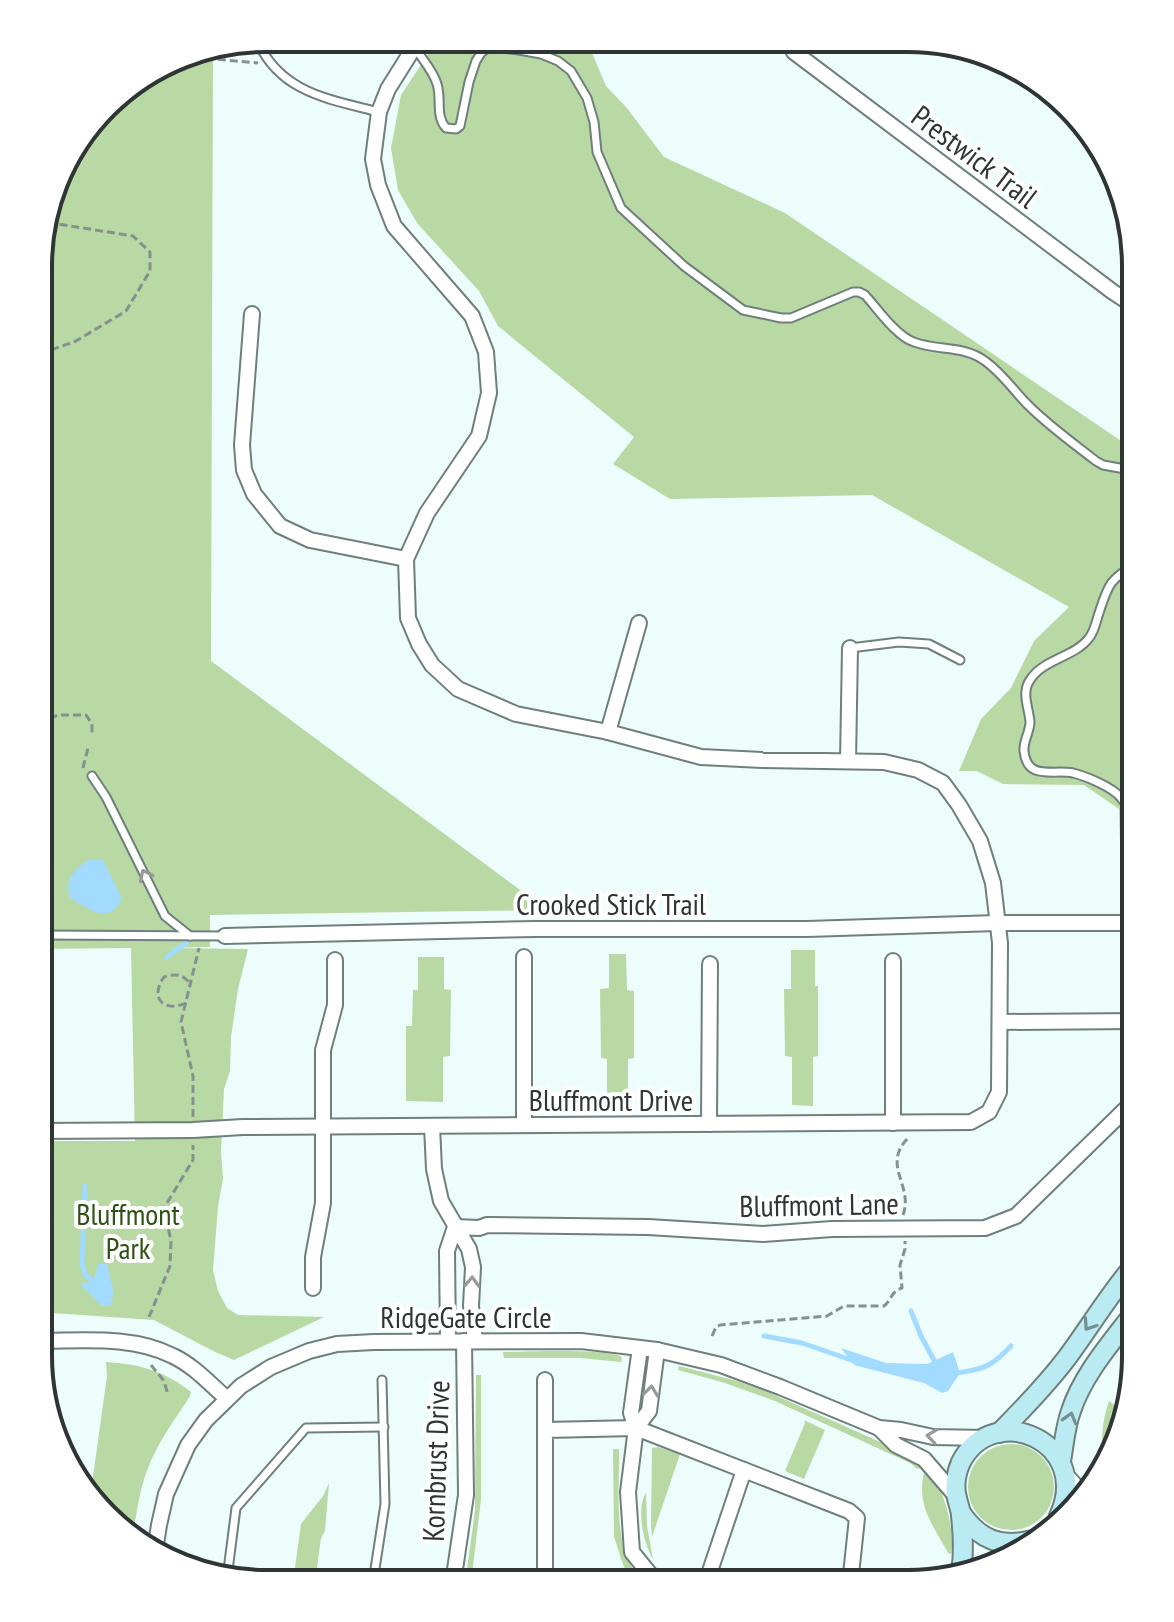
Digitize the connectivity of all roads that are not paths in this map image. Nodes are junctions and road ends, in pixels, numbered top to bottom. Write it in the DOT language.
graph roads {
  1 [pos="264,52"];
  2 [pos="408,52"];
  3 [pos="420,52"];
  4 [pos="482,52"];
  5 [pos="528,52"];
  6 [pos="794,52"];
  7 [pos="379,112"];
  8 [pos="1122,298"];
  9 [pos="252,314"];
  10 [pos="1122,468"];
  11 [pos="406,559"];
  12 [pos="1122,573"];
  13 [pos="639,623"];
  14 [pos="850,648"];
  15 [pos="960,660"];
  16 [pos="608,732"];
  17 [pos="848,761"];
  18 [pos="92,776"];
  19 [pos="1122,800"];
  20 [pos="997,923"];
  21 [pos="1122,923"];
  22 [pos="52,935"];
  23 [pos="190,936"];
  24 [pos="225,936"];
  25 [pos="524,957"];
  26 [pos="335,960"];
  27 [pos="893,961"];
  28 [pos="710,964"];
  29 [pos="1122,1021"];
  30 [pos="1000,1022"];
  31 [pos="1122,1113"];
  32 [pos="893,1123"];
  33 [pos="709,1124"];
  34 [pos="524,1125"];
  35 [pos="322,1126"];
  36 [pos="432,1126"];
  37 [pos="52,1131"];
  38 [pos="455,1227"];
  39 [pos="1122,1280"];
  40 [pos="313,1288"];
  41 [pos="1122,1329"];
  42 [pos="52,1341"];
  43 [pos="448,1341"];
  44 [pos="470,1341"];
  45 [pos="640,1348"];
  46 [pos="657,1350"];
  47 [pos="382,1380"];
  48 [pos="545,1380"];
  49 [pos="226,1398"];
  50 [pos="384,1427"];
  51 [pos="636,1428"];
  52 [pos="879,1428"];
  53 [pos="545,1430"];
  54 [pos="992,1436"];
  55 [pos="1063,1468"];
  56 [pos="744,1470"];
  57 [pos="1077,1486"];
  58 [pos="1066,1500"];
  59 [pos="959,1504"];
  60 [pos="157,1540"];
  61 [pos="1012,1543"];
  62 [pos="961,1563"];
  63 [pos="229,1566"];
  64 [pos="375,1570"];
  65 [pos="455,1570"];
  66 [pos="545,1570"];
  67 [pos="645,1570"];
  68 [pos="710,1570"];
  69 [pos="851,1570"];
  1 -- 7 [label="lane"];
  2 -- 7 [label="street"];
  3 -- 4 [label="lane"];
  5 -- 10 [label="lane"];
  6 -- 8 [label="street, Prestwick Trail"];
  7 -- 11 [label="street"];
  9 -- 11 [label="street"];
  11 -- 16 [label="street"];
  12 -- 19 [label="lane"];
  13 -- 16 [label="street"];
  14 -- 15 [label="lane"];
  14 -- 17 [label="street"];
  16 -- 17 [label="street"];
  17 -- 20 [label="street"];
  23 -- 18 [label="lane, one-way"];
  20 -- 21 [label="street, Crooked Stick Trail"];
  20 -- 24 [label="street, Crooked Stick Trail"];
  20 -- 30 [label="street, Bluffmont Drive"];
  22 -- 23 [label="lane"];
  23 -- 24 [label="lane"];
  25 -- 34 [label="street"];
  26 -- 35 [label="street"];
  27 -- 32 [label="street"];
  28 -- 33 [label="street"];
  29 -- 30 [label="street"];
  30 -- 32 [label="street, Bluffmont Drive"];
  31 -- 38 [label="street, Bluffmont Lane"];
  32 -- 33 [label="street, Bluffmont Drive"];
  33 -- 34 [label="street, Bluffmont Drive"];
  34 -- 36 [label="street, Bluffmont Drive"];
  35 -- 36 [label="street, Bluffmont Drive"];
  35 -- 37 [label="street, Bluffmont Drive"];
  35 -- 40 [label="street"];
  36 -- 38 [label="street, Kornbrust Drive"];
  38 -- 43 [label="street, Kornbrust Drive"];
  44 -- 38 [label="street, Kornbrust Drive, one-way"];
  39 -- 54 [label="main road, one-way"];
  55 -- 41 [label="main road, one-way"];
  42 -- 49 [label="street"];
  43 -- 44 [label="street, RidgeGate Circle"];
  43 -- 49 [label="street, RidgeGate Circle"];
  44 -- 45 [label="street, RidgeGate Circle"];
  44 -- 65 [label="street, Kornbrust Drive"];
  45 -- 46 [label="street, RidgeGate Circle"];
  45 -- 51 [label="street"];
  51 -- 46 [label="street, one-way"];
  46 -- 52 [label="street, RidgeGate Circle"];
  47 -- 50 [label="lane"];
  48 -- 53 [label="street"];
  49 -- 60 [label="street, RidgeGate Circle"];
  50 -- 63 [label="lane"];
  50 -- 64 [label="lane"];
  51 -- 53 [label="street"];
  51 -- 56 [label="street"];
  51 -- 67 [label="street"];
  54 -- 52 [label="street, RidgeGate Circle, one-way"];
  52 -- 59 [label="street, RidgeGate Circle"];
  53 -- 66 [label="street"];
  54 -- 55 [label="main road"];
  54 -- 59 [label="main road"];
  55 -- 57 [label="street"];
  55 -- 58 [label="main road"];
  56 -- 68 [label="street"];
  56 -- 69 [label="street"];
  59 -- 61 [label="main road"];
  59 -- 62 [label="main road"];
}
